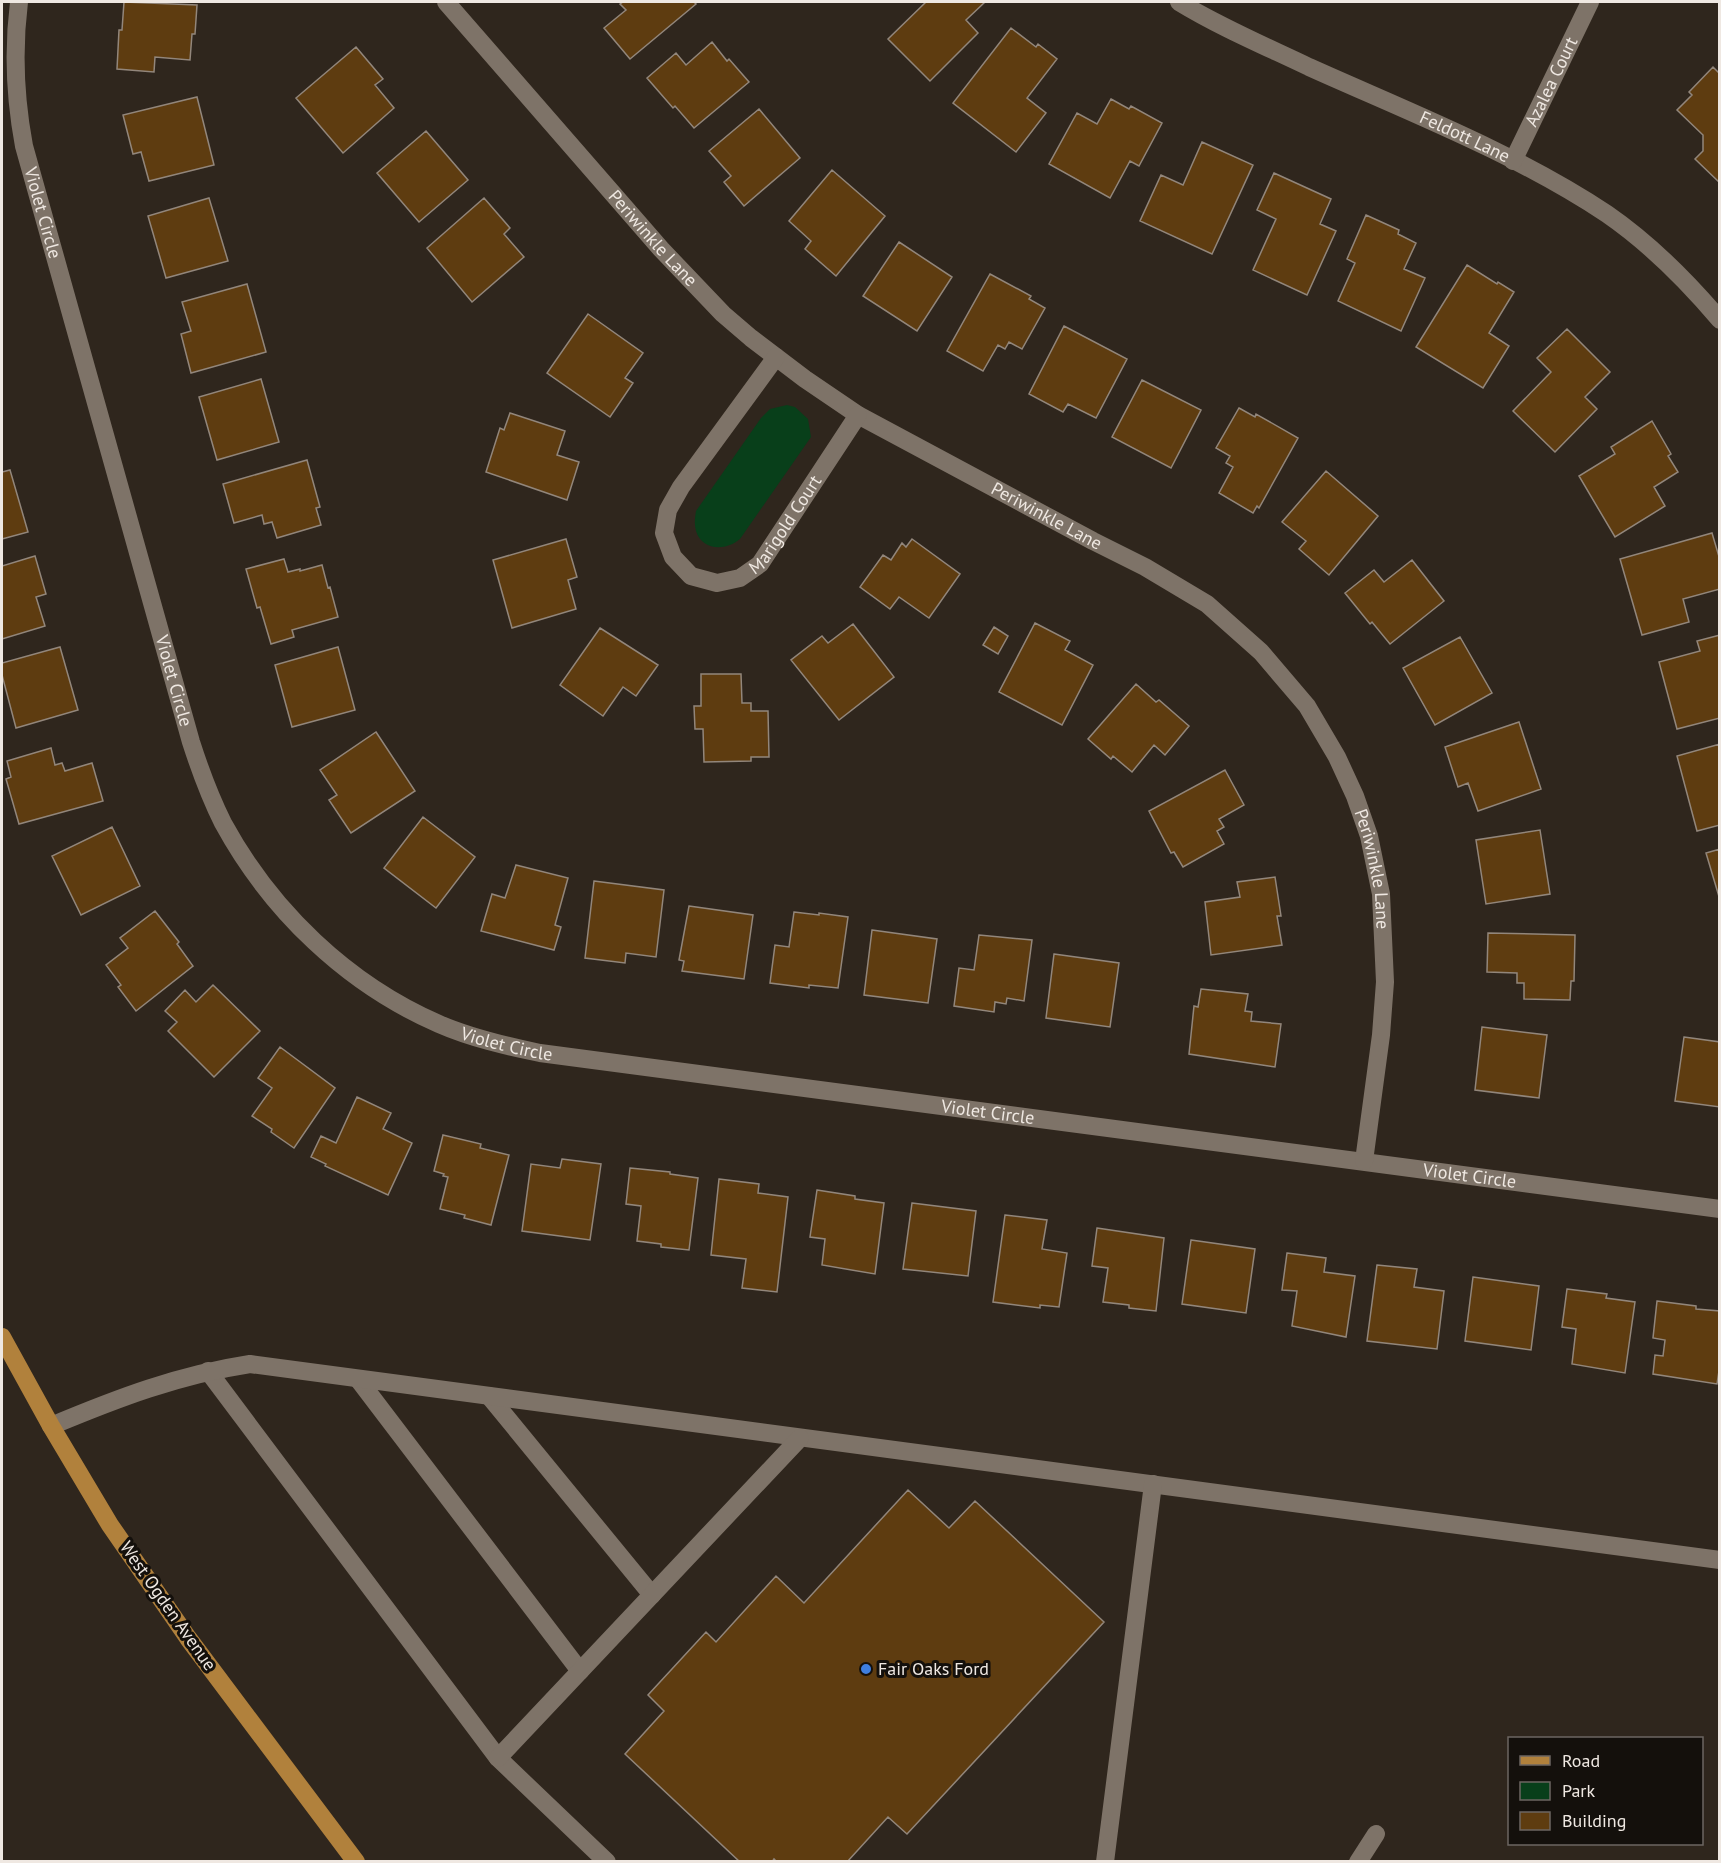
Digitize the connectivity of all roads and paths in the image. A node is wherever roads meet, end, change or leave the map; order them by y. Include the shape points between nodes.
1 (19, 2) edge
2 (446, 2) edge
3 (1179, 2) edge
4 (1590, 2) edge
5 (1513, 161) junction
6 (1719, 320) edge
7 (776, 357) junction
8 (858, 415) junction
9 (1364, 1161) junction
10 (1719, 1209) edge
11 (2, 1337) edge
12 (208, 1371) junction
13 (358, 1378) junction
14 (489, 1396) junction
15 (51, 1426) junction
16 (800, 1438) junction
17 (1153, 1484) junction
18 (1719, 1560) edge
19 (652, 1595) junction
20 (580, 1671) junction
21 (498, 1758) junction
22 (1376, 1834) dead end
23 (352, 1861) edge
24 (607, 1862) edge
25 (1105, 1862) edge
26 (1358, 1862) edge

1 - 9 street, Violet Circle via 15,39 17,111 24,146 191,742 213,802 242,855 279,905 317,945 388,999 461,1033 523,1050
2 - 7 street, Periwinkle Lane via 661,249 723,314
3 - 5 street, Feldott Lane via 1232,32
4 - 5 street, Azalea Court
5 - 6 street, Feldott Lane via 1563,186 1608,216 1674,270
7 - 8 street, Periwinkle Lane
7 - 8 street, Marigold Court via 668,510 664,533 673,557 691,576 717,583 740,578 759,564
8 - 9 street, Periwinkle Lane via 1198,599 1261,652 1307,706 1355,796 1381,894 1385,982
9 - 10 street, Violet Circle
11 - 15 main road, West Ogden Avenue
12 - 13 street via 250,1364
12 - 15 street via 149,1387
12 - 21 street
13 - 14 street
13 - 20 street
14 - 16 street
14 - 19 street
15 - 23 main road, West Ogden Avenue via 110,1525 188,1638
16 - 17 street
16 - 19 street
17 - 18 street
17 - 25 street
19 - 20 street
20 - 21 street
21 - 24 street
22 - 26 street

